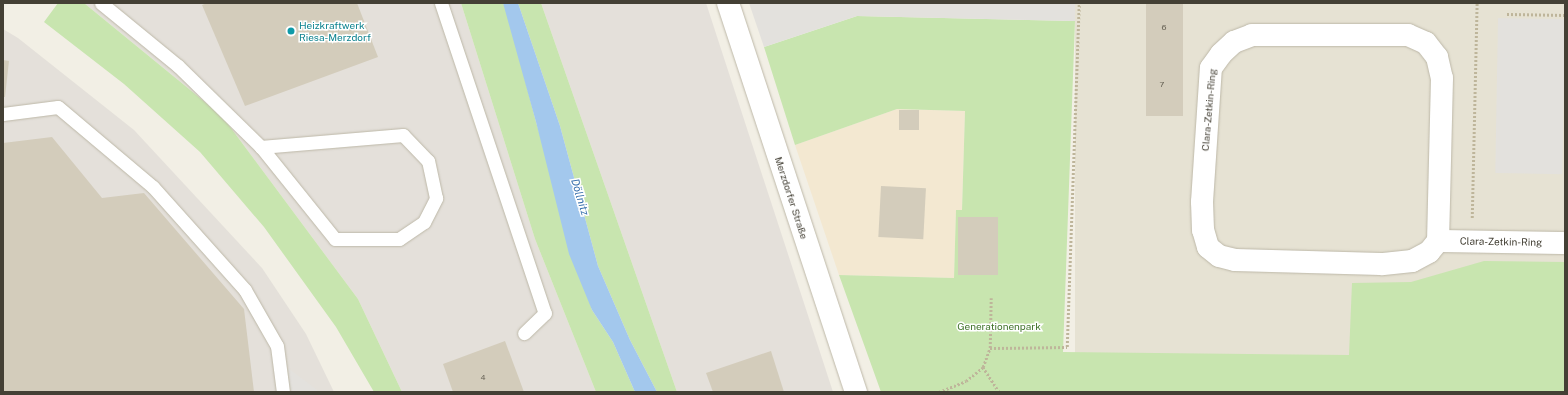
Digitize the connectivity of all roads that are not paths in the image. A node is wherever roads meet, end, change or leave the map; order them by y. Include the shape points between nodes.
1 (101, 3) edge
2 (441, 3) edge
3 (728, 3) edge
4 (3, 114) edge
5 (262, 147) junction
6 (1438, 241) junction
7 (1565, 243) edge
8 (524, 332) dead end
9 (283, 392) edge
10 (856, 392) edge

1 - 5 lane via 178,66
2 - 8 lane via 545,314
3 - 10 street, Merzdorfer Straße
4 - 9 lane via 58,107 153,187 245,290 277,346
5 - 5 lane via 335,239 399,239 424,222 436,198 428,161 403,135
6 - 6 street, Clara-Zetkin-Ring via 1442,78 1437,57 1426,43 1408,35 1252,35 1234,42 1220,54 1211,68 1202,202 1203,230 1208,247 1219,256 1235,260 1380,264 1412,261 1429,252
6 - 7 street, Clara-Zetkin-Ring

